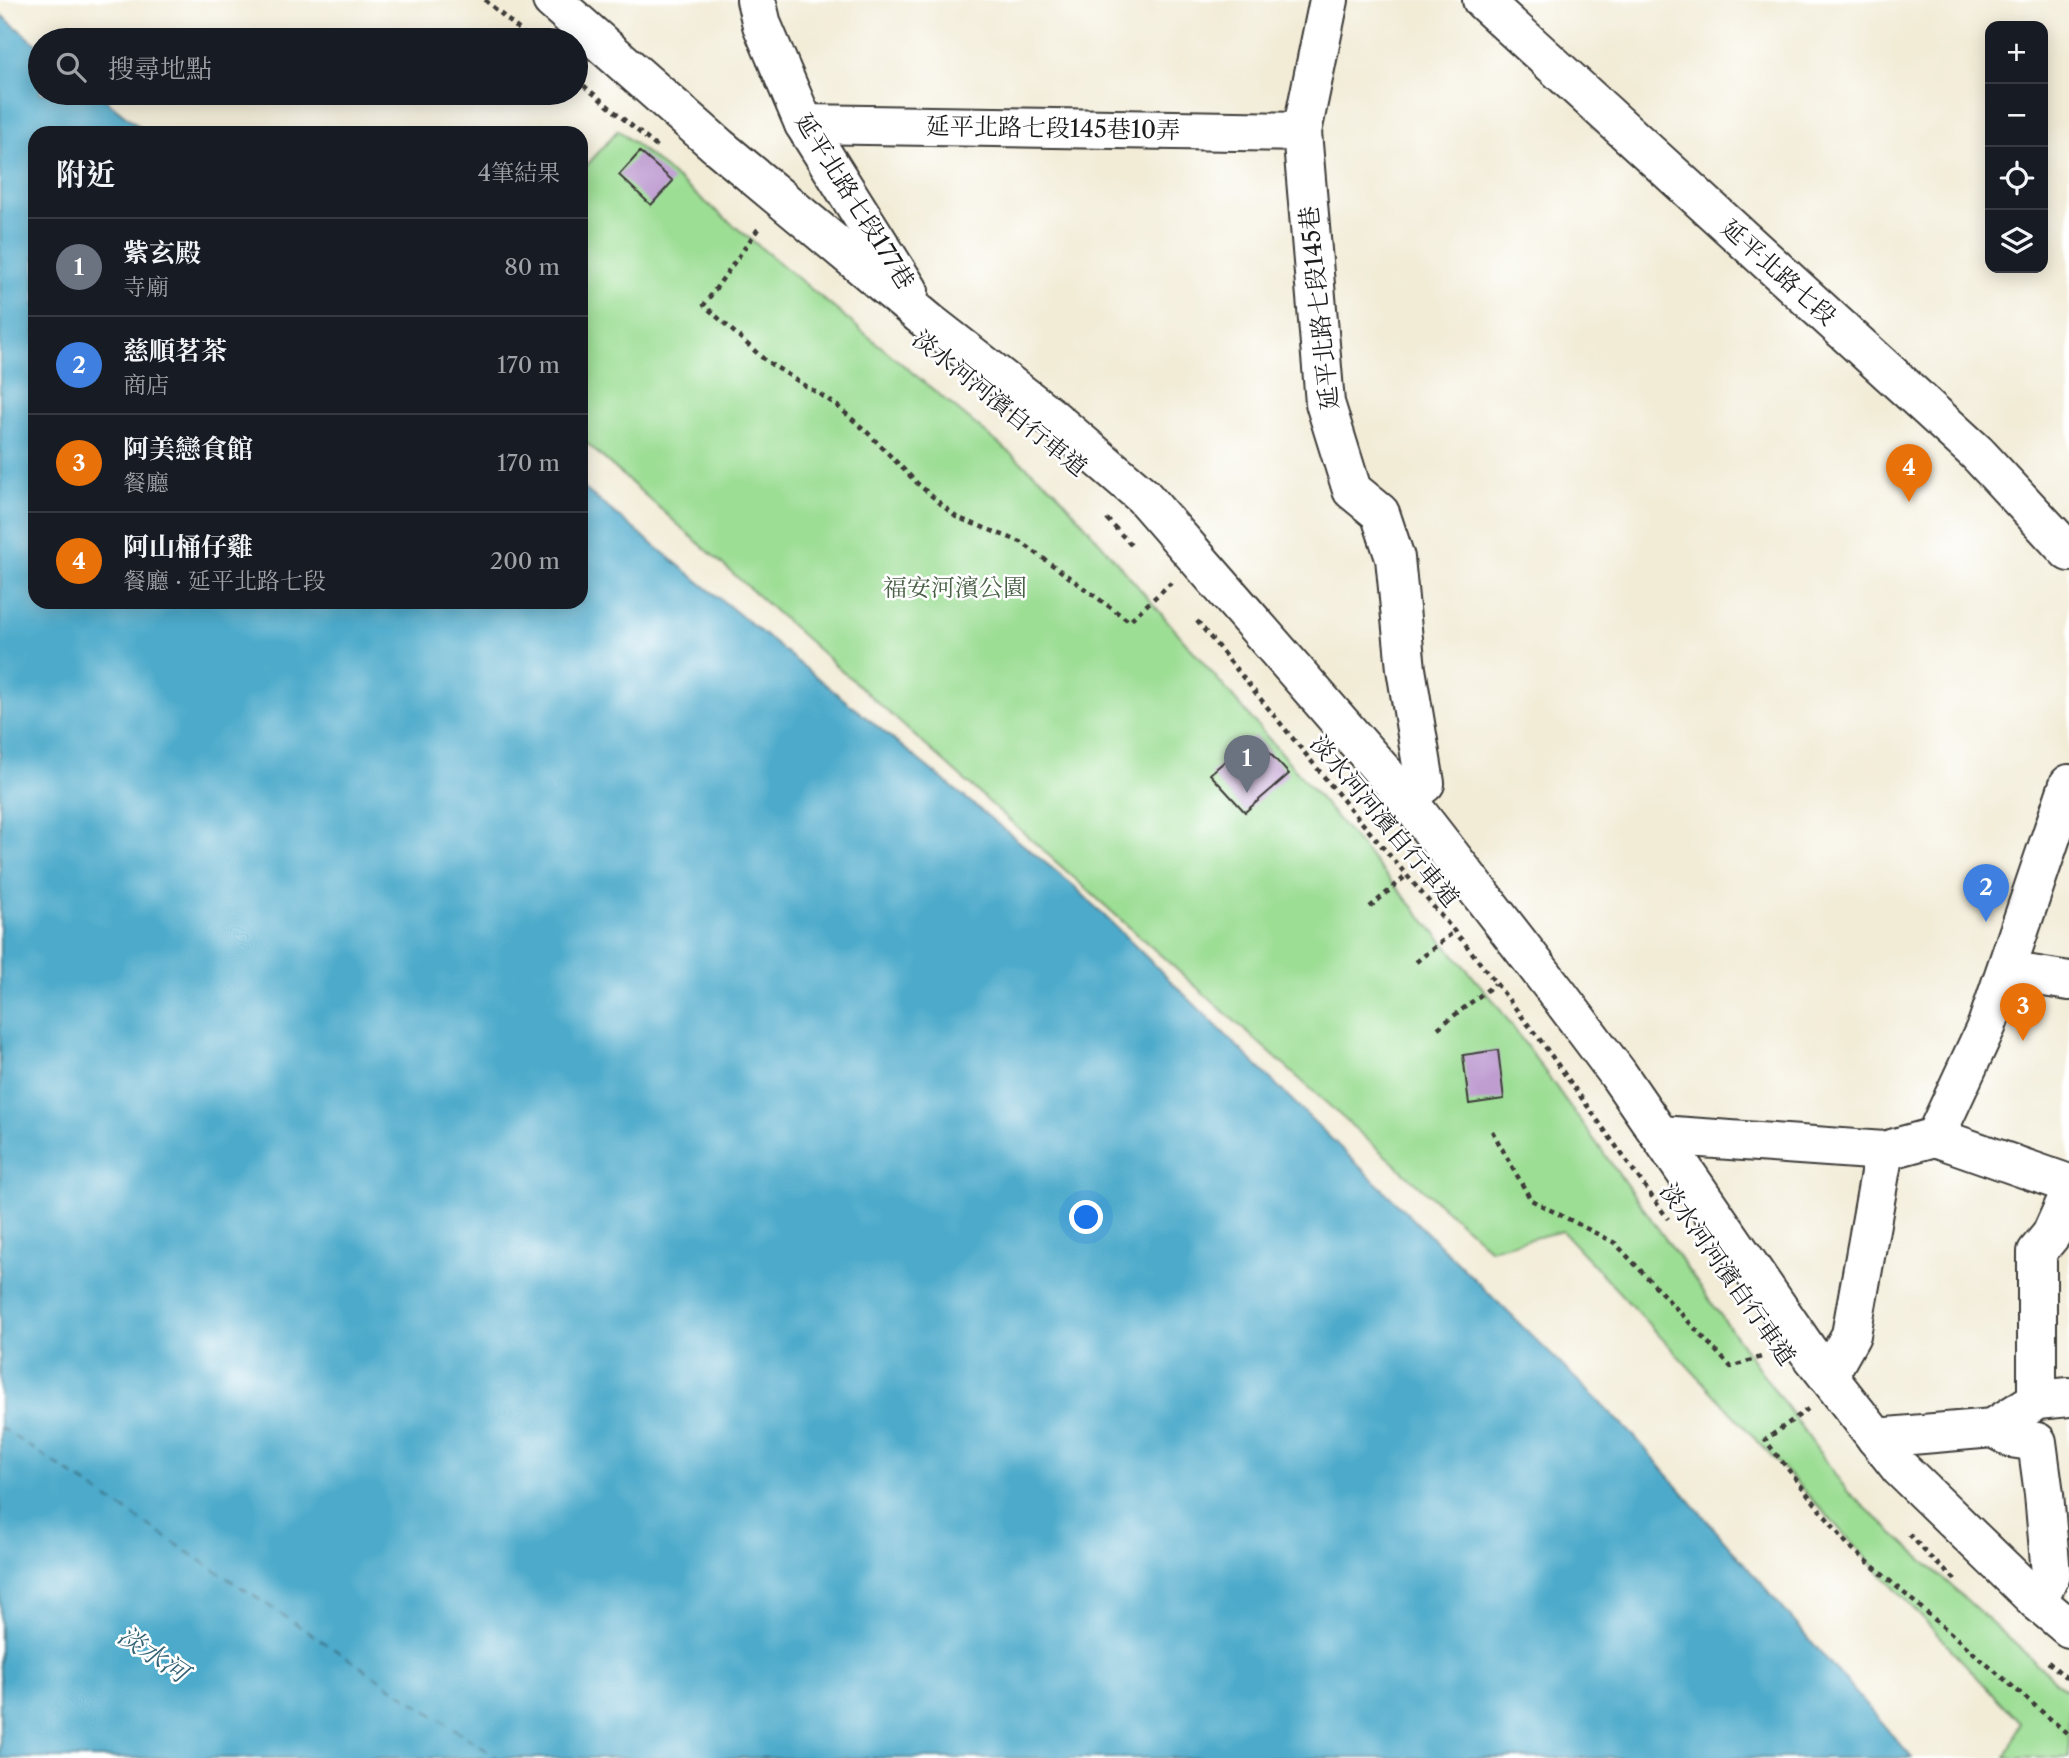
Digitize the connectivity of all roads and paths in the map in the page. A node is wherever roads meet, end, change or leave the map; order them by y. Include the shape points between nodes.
1 (485, 0) edge
2 (552, 0) edge
3 (756, 0) edge
4 (1329, 0) edge
5 (1482, 0) edge
6 (517, 28) edge
7 (584, 28) edge
8 (588, 32) edge
9 (588, 89) edge
10 (804, 124) junction
11 (1302, 132) junction
12 (663, 152) dead end
13 (750, 222) dead end
14 (929, 322) junction
15 (1105, 517) dead end
16 (2069, 552) edge
17 (1141, 556) dead end
18 (1177, 596) dead end
19 (1194, 617) dead end
20 (2069, 784) edge
21 (1406, 798) junction
22 (1407, 876) junction
23 (1370, 907) dead end
24 (1455, 932) junction
25 (1416, 962) dead end
26 (2006, 971) junction
27 (2069, 981) edge
28 (1496, 984) junction
29 (1438, 1028) dead end
30 (1492, 1131) dead end
31 (1660, 1135) junction
32 (1935, 1137) junction
33 (1884, 1151) junction
34 (2069, 1184) edge
35 (2069, 1195) edge
36 (1668, 1221) dead end
37 (1772, 1367) dead end
38 (1828, 1376) junction
39 (2053, 1398) edge
40 (1812, 1421) dead end
41 (1993, 1428) junction
42 (1876, 1438) junction
43 (1903, 1528) dead end
44 (1960, 1583) dead end
45 (2037, 1601) junction
46 (2069, 1628) edge
47 (2039, 1654) dead end
48 (2069, 1680) edge
49 (2069, 1735) edge

1 - 6 path
2 - 7 street
3 - 10 street, 延平北路七段177巷
4 - 11 street, 延平北路七段145巷
5 - 16 street, 延平北路七段 via 1977,453
8 - 14 street
9 - 12 path
10 - 11 street, 延平北路七段145巷10弄
10 - 14 street, 延平北路七段177巷
11 - 21 street, 延平北路七段145巷 via 1325,403 1352,490 1380,513 1395,558 1406,669 1425,783
13 - 18 path via 758,229 704,305 766,361 835,404 956,517 1021,542 1129,621 1168,585
14 - 21 street via 1143,496
15 - 17 path
19 - 22 path, 淡水河河濱自行車道
20 - 26 street
21 - 31 street
22 - 23 path
22 - 24 path, 淡水河河濱自行車道
24 - 25 path
24 - 28 path, 淡水河河濱自行車道
26 - 27 street
26 - 32 street via 1987,1025
28 - 29 path
28 - 36 path, 淡水河河濱自行車道
30 - 37 path, 淡水河河濱自行車道 via 1531,1200 1615,1243 1731,1367 1764,1356
31 - 33 street
31 - 38 street
32 - 33 street
32 - 34 street
33 - 38 street via 1851,1335
35 - 39 street via 2051,1235 2036,1252
38 - 42 street
39 - 41 street
40 - 49 path via 1805,1411 1765,1440 1846,1544
41 - 42 street
41 - 45 street via 2011,1438 2036,1441 2051,1574
42 - 45 street via 1900,1468
43 - 44 path
45 - 46 street
47 - 48 path

